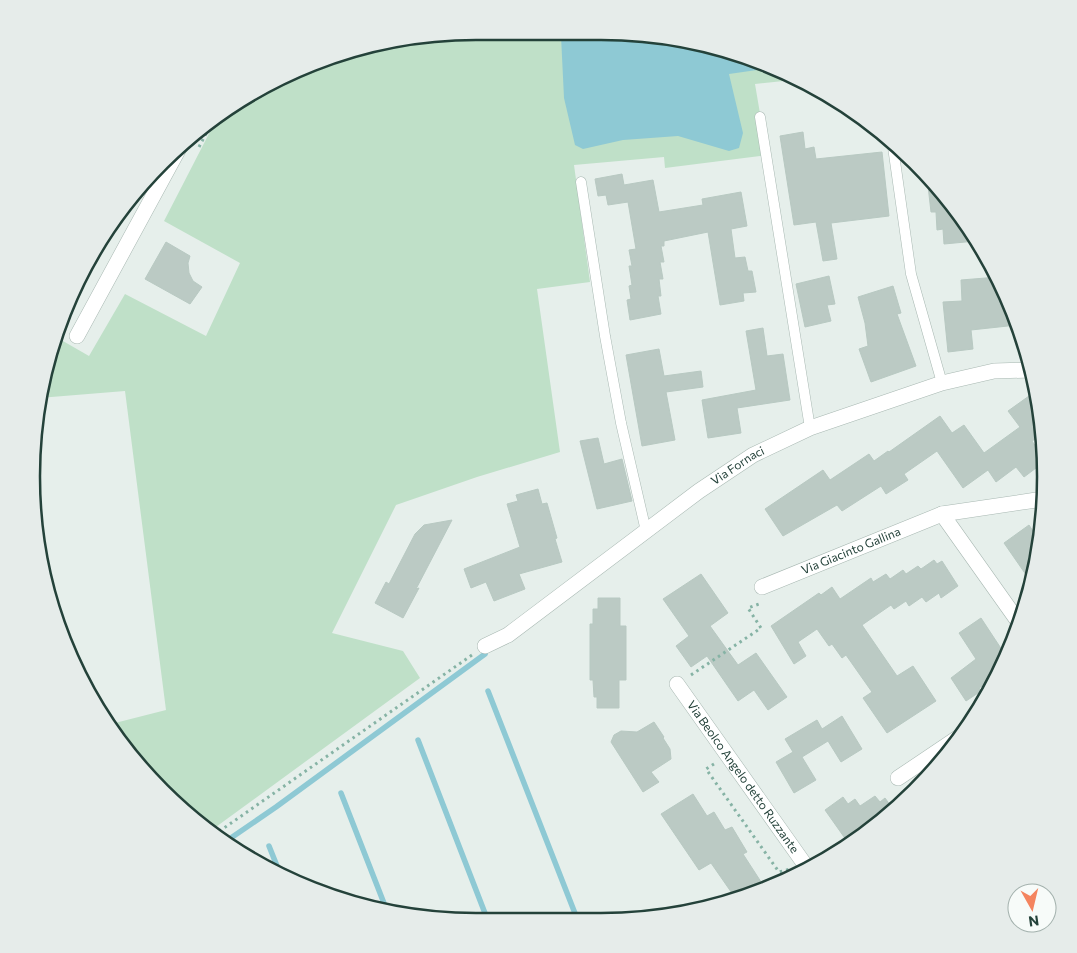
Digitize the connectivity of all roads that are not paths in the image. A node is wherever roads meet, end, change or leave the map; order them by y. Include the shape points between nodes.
1 (760, 116) dead end
2 (894, 154) edge
3 (169, 167) edge
4 (581, 182) dead end
5 (77, 336) dead end
6 (1024, 370) edge
7 (942, 384) junction
8 (810, 428) junction
9 (1036, 500) edge
10 (942, 514) junction
11 (646, 531) junction
12 (764, 594) road end
13 (1014, 616) edge
14 (485, 646) road end
15 (677, 684) road end
16 (941, 749) edge
17 (898, 778) dead end
18 (804, 863) edge

1 - 8 lane
2 - 7 lane via 911,274
3 - 5 street
4 - 11 lane via 621,423
6 - 7 street, Via Fornaci via 994,371
7 - 8 street, Via Fornaci
8 - 11 street, Via Fornaci via 753,455
9 - 10 street, Via Giacinto Gallina
10 - 12 street, Via Giacinto Gallina
10 - 13 street
11 - 14 street, Via Fornaci via 508,635
15 - 18 street, Via Beolco Angelo detto Ruzzante
16 - 17 street

